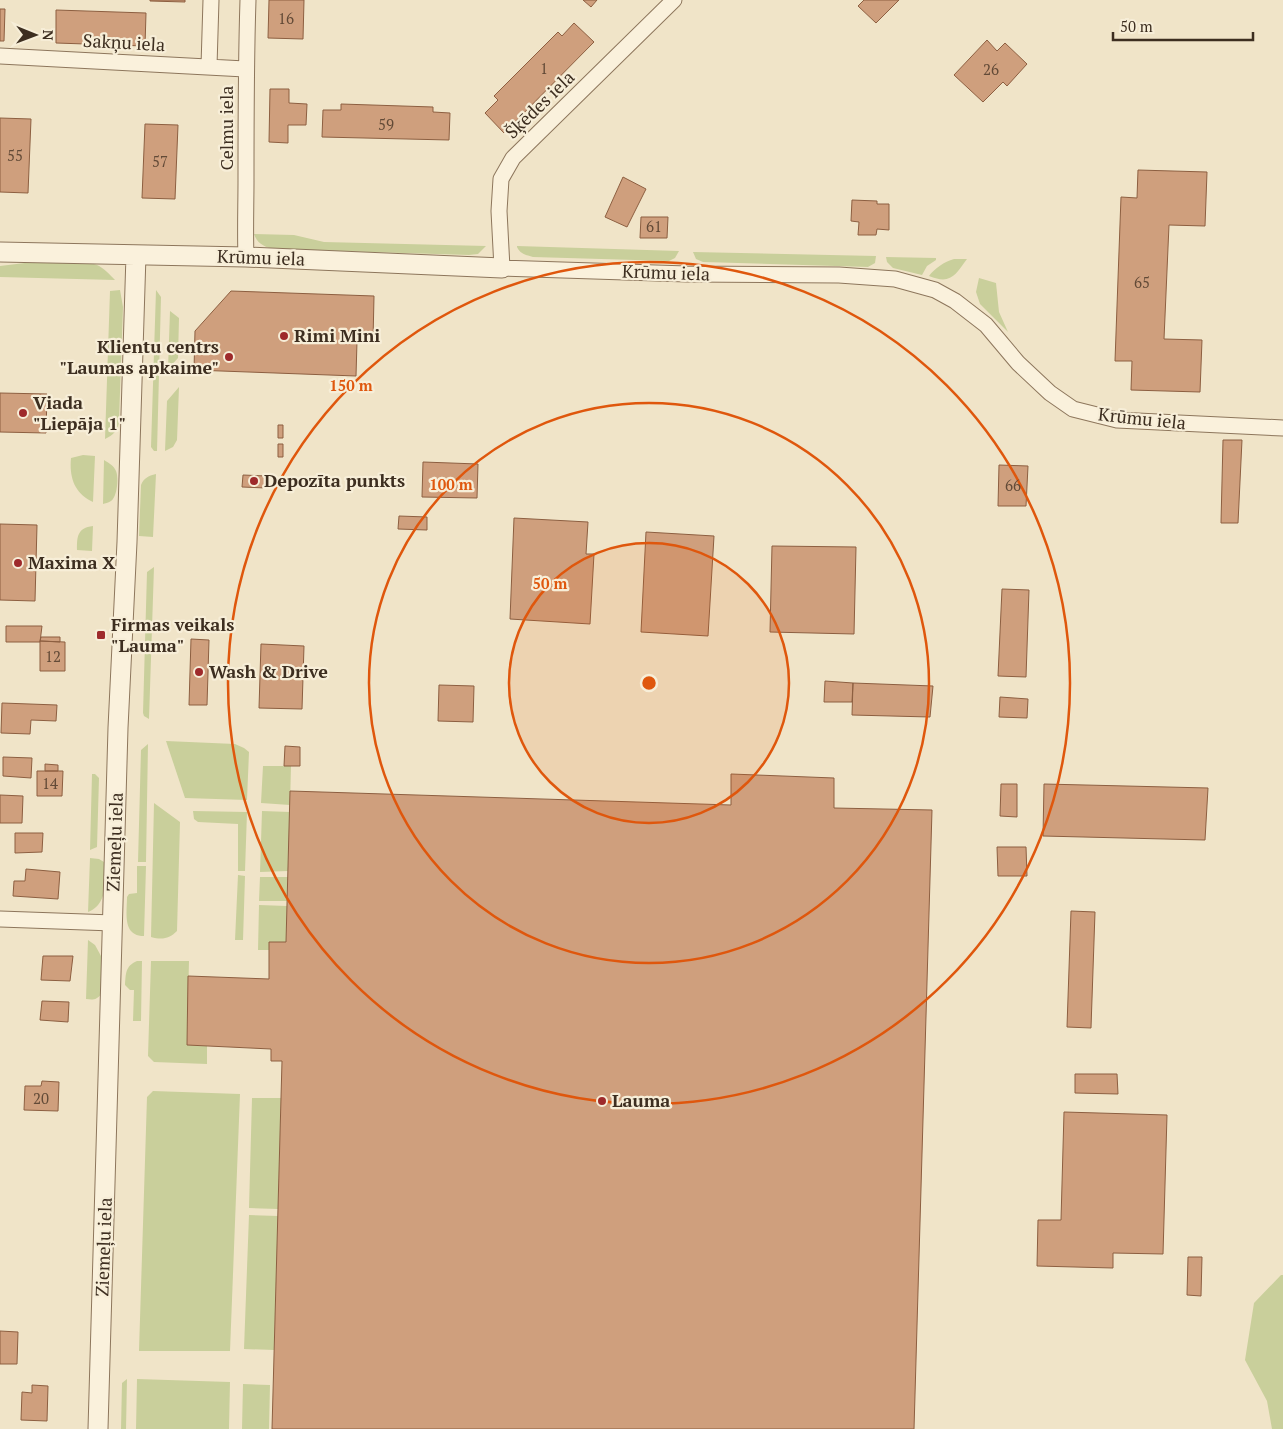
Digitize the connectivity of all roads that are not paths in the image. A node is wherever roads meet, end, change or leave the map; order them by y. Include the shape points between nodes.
1 (210, 0) edge
2 (248, 0) edge
3 (669, 2) edge
4 (0, 56) edge
5 (210, 66) junction
6 (245, 69) junction
7 (0, 252) edge
8 (136, 255) junction
9 (246, 257) junction
10 (502, 268) junction
11 (1283, 428) edge
12 (0, 919) edge
13 (113, 923) junction
14 (98, 1429) edge

1 - 5 street
2 - 6 street, Celmu iela
3 - 10 street, Šķēdes iela via 513,158 501,179
4 - 5 street, Sakņu iela
5 - 6 street, Sakņu iela
6 - 9 street, Celmu iela
7 - 8 street, Krūmu iela
8 - 9 street, Krūmu iela
8 - 13 street, Ziemeļu iela
9 - 10 street, Krūmu iela
10 - 11 street, Krūmu iela via 895,279 935,290 955,301 986,325 1018,363 1073,410 1116,420
12 - 13 street
13 - 14 street, Ziemeļu iela

